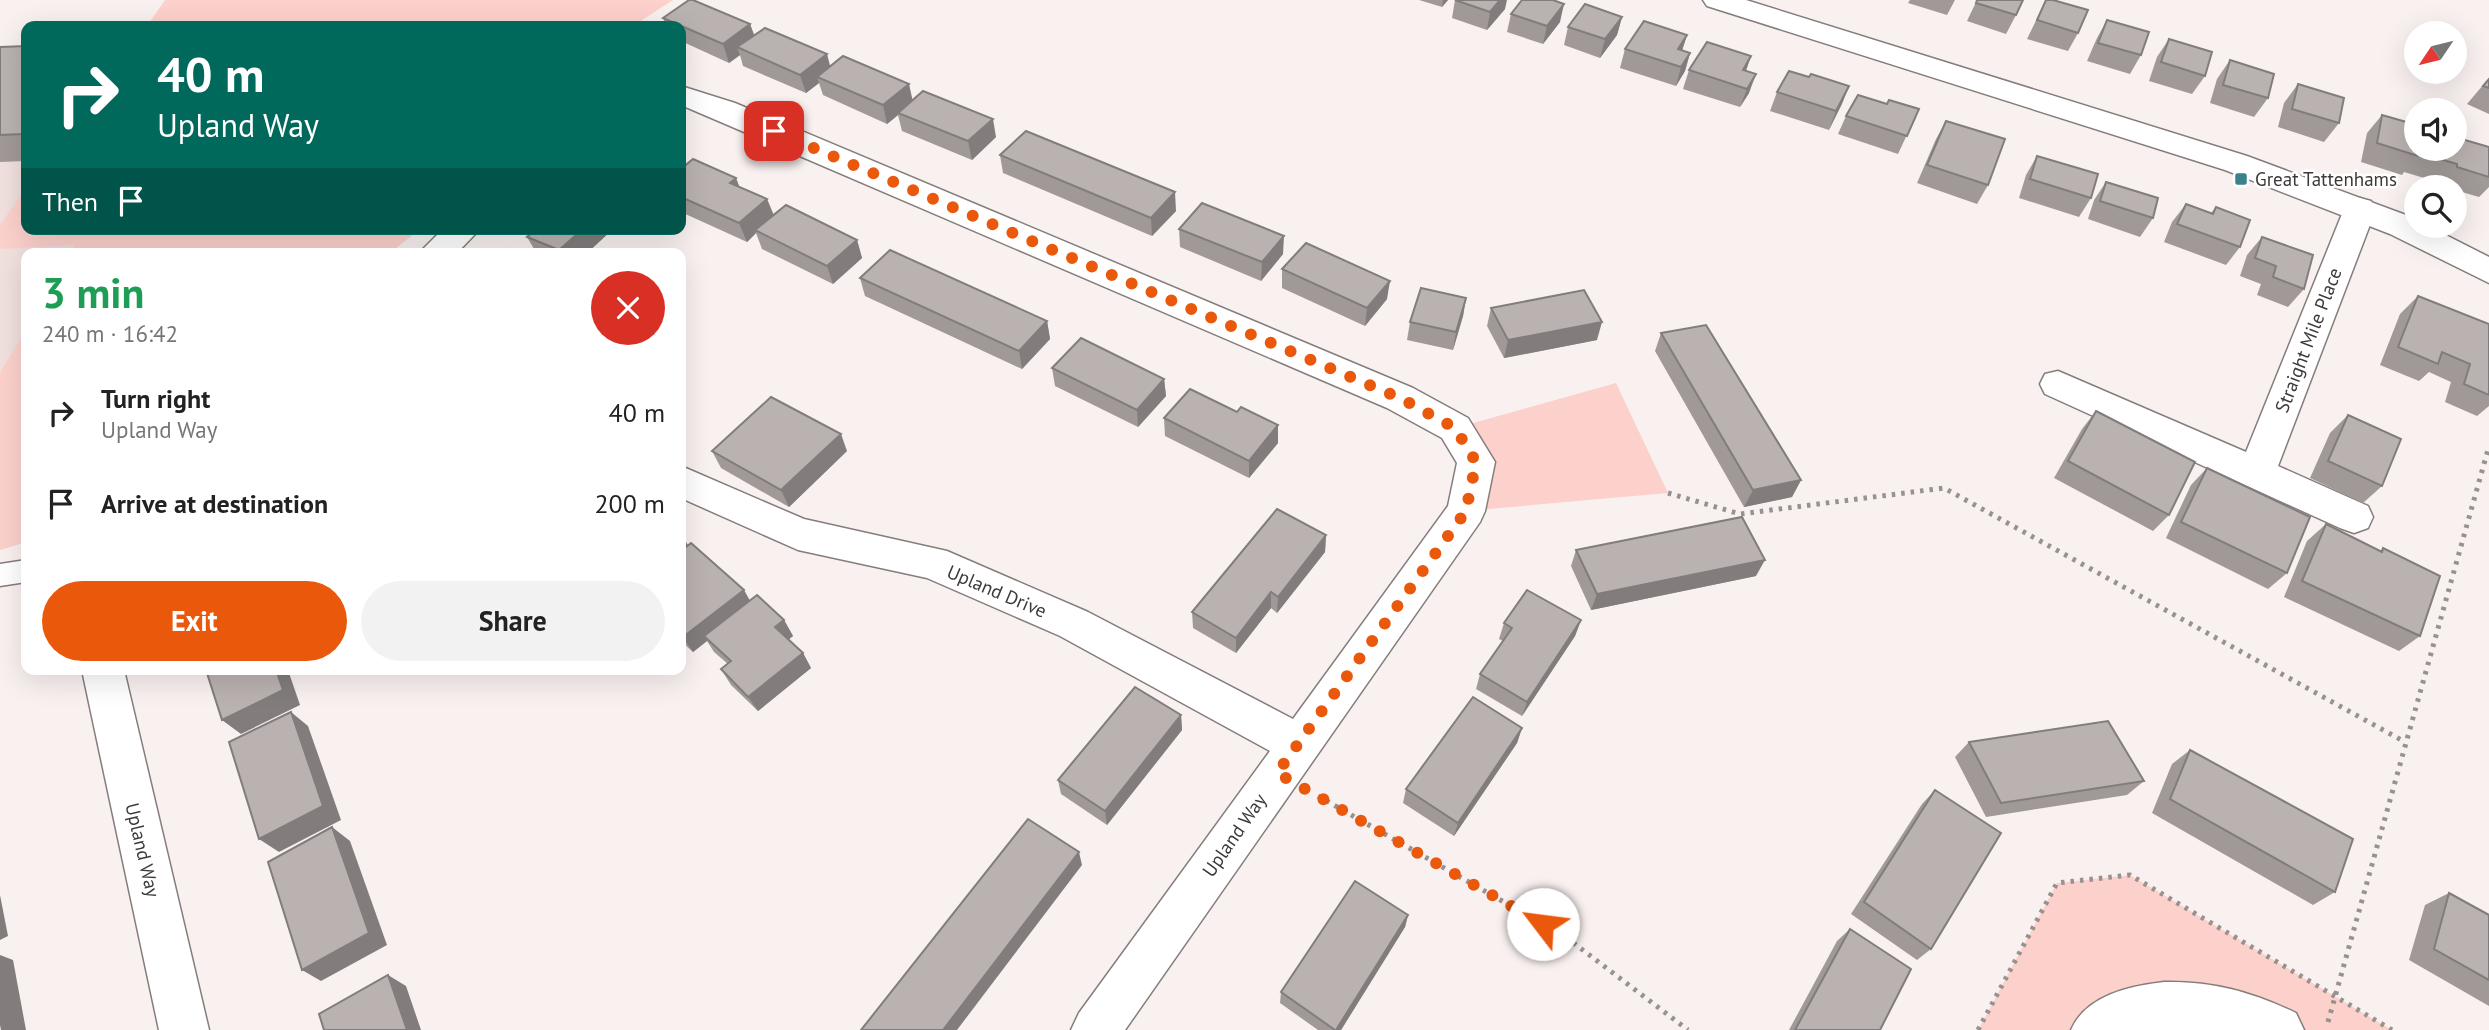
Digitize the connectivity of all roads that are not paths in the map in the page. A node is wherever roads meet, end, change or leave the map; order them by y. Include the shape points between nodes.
1 (1717, 0) edge
2 (686, 97) edge
3 (2360, 209) junction
4 (457, 235) edge
5 (441, 248) edge
6 (2489, 271) edge
7 (2058, 384) dead end
8 (2257, 471) junction
9 (686, 483) edge
10 (2354, 517) dead end
11 (21, 572) edge
12 (0, 575) edge
13 (104, 675) edge
14 (1288, 758) junction
15 (184, 1030) edge
16 (1096, 1030) edge
17 (2096, 1030) edge
18 (2279, 1030) edge

1 - 3 street via 2236,163
2 - 14 street, Upland Way via 1400,398 1455,428 1476,462 1466,511
3 - 6 street
3 - 8 street, Straight Mile Place
4 - 5 street
7 - 8 street
8 - 10 street
9 - 14 street, Upland Drive via 798,534 933,563 1074,624
11 - 12 lane
13 - 15 street, Upland Way
14 - 16 street, Upland Way
17 - 18 street via 2109,1019 2169,1004 2241,1013

